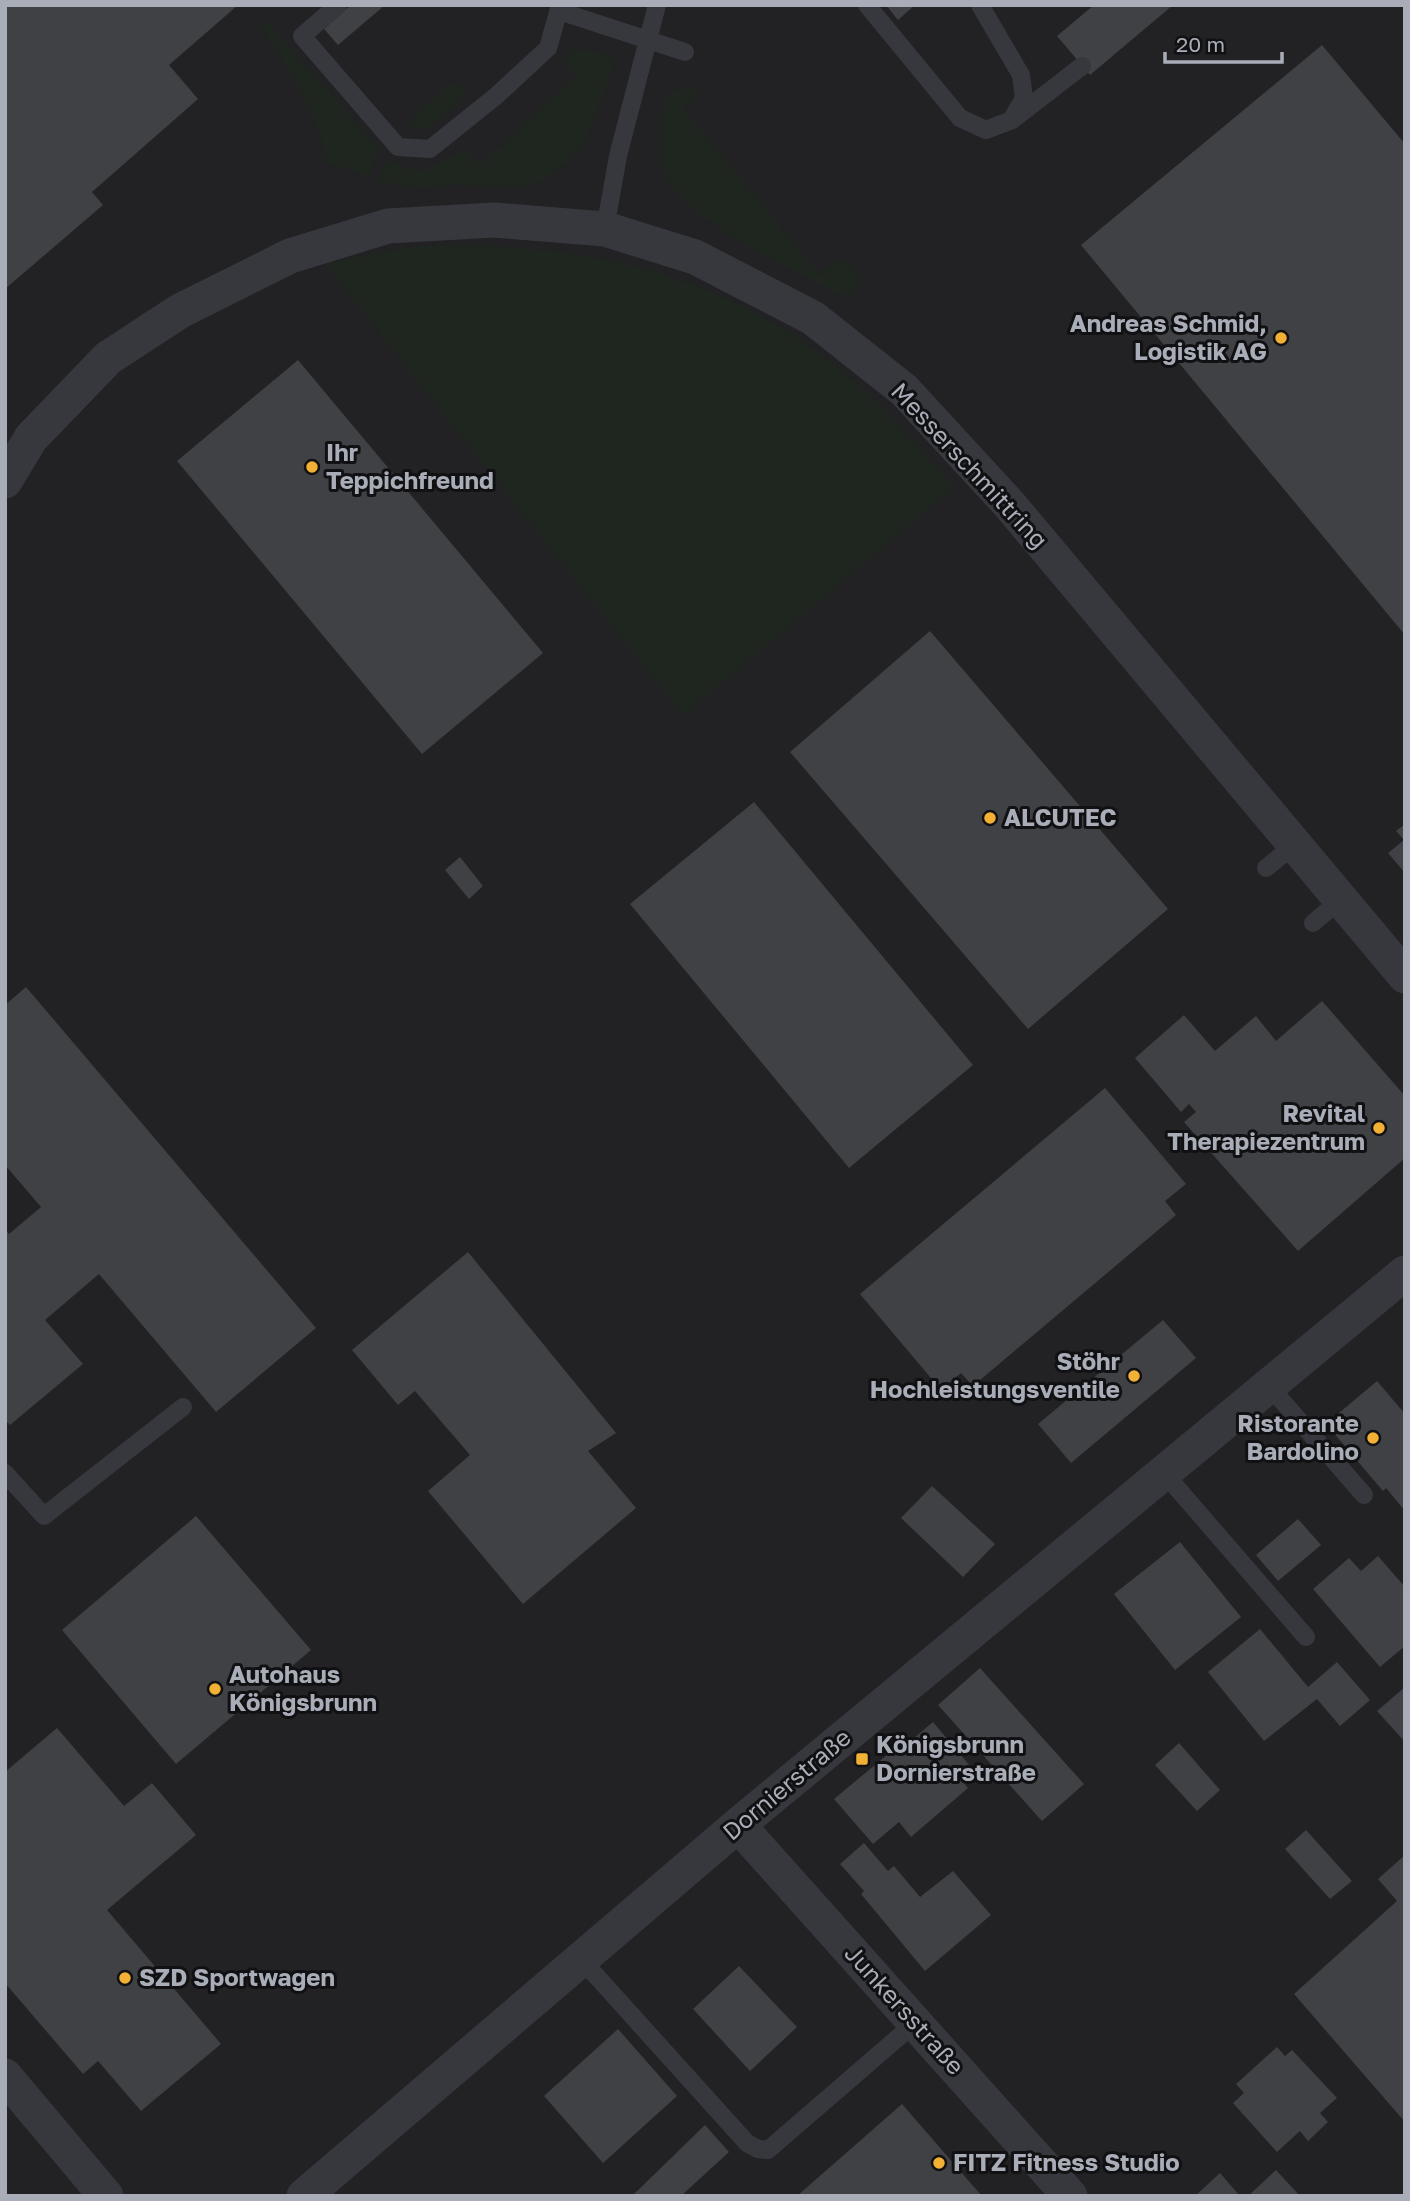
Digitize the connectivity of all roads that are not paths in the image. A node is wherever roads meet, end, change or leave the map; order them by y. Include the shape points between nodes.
1 (338, 5) edge
2 (657, 5) edge
3 (867, 5) edge
4 (980, 5) edge
5 (559, 8) edge
6 (647, 39) junction
7 (685, 52) dead end
8 (1082, 66) dead end
9 (1012, 121) junction
10 (605, 229) junction
11 (5, 481) edge
12 (1294, 845) junction
13 (1266, 868) dead end
14 (1340, 900) junction
15 (1313, 923) dead end
16 (1405, 976) edge
17 (1405, 1273) edge
18 (1269, 1386) junction
19 (183, 1407) dead end
20 (5, 1473) edge
21 (1164, 1473) junction
22 (1364, 1495) dead end
23 (1306, 1637) dead end
24 (738, 1825) junction
25 (581, 1959) junction
26 (915, 2023) junction
27 (5, 2076) edge
28 (106, 2196) edge
29 (304, 2196) edge
30 (1070, 2196) edge

1 - 5 lane via 302,36 398,147 430,149 548,48
2 - 6 lane
3 - 9 lane via 960,118 986,130
4 - 9 lane via 1020,75 1024,98
5 - 6 lane
6 - 7 lane
6 - 10 lane
8 - 9 lane
10 - 11 street, Messerschmittring via 494,220 388,226 290,256 180,311 107,358 32,438
10 - 12 street, Messerschmittring via 695,257 813,318 904,390 1009,504
12 - 13 lane
12 - 14 street, Messerschmittring
14 - 15 lane
14 - 16 street, Messerschmittring
17 - 18 street, Dornierstraße
18 - 21 street, Dornierstraße
18 - 22 lane
19 - 20 lane via 44,1516
21 - 23 lane
21 - 24 street, Dornierstraße
24 - 25 street, Dornierstraße
24 - 26 street, Junkersstraße
25 - 26 lane via 747,2143 758,2149 768,2150
25 - 29 street, Dornierstraße
26 - 30 street, Junkersstraße
27 - 28 street

